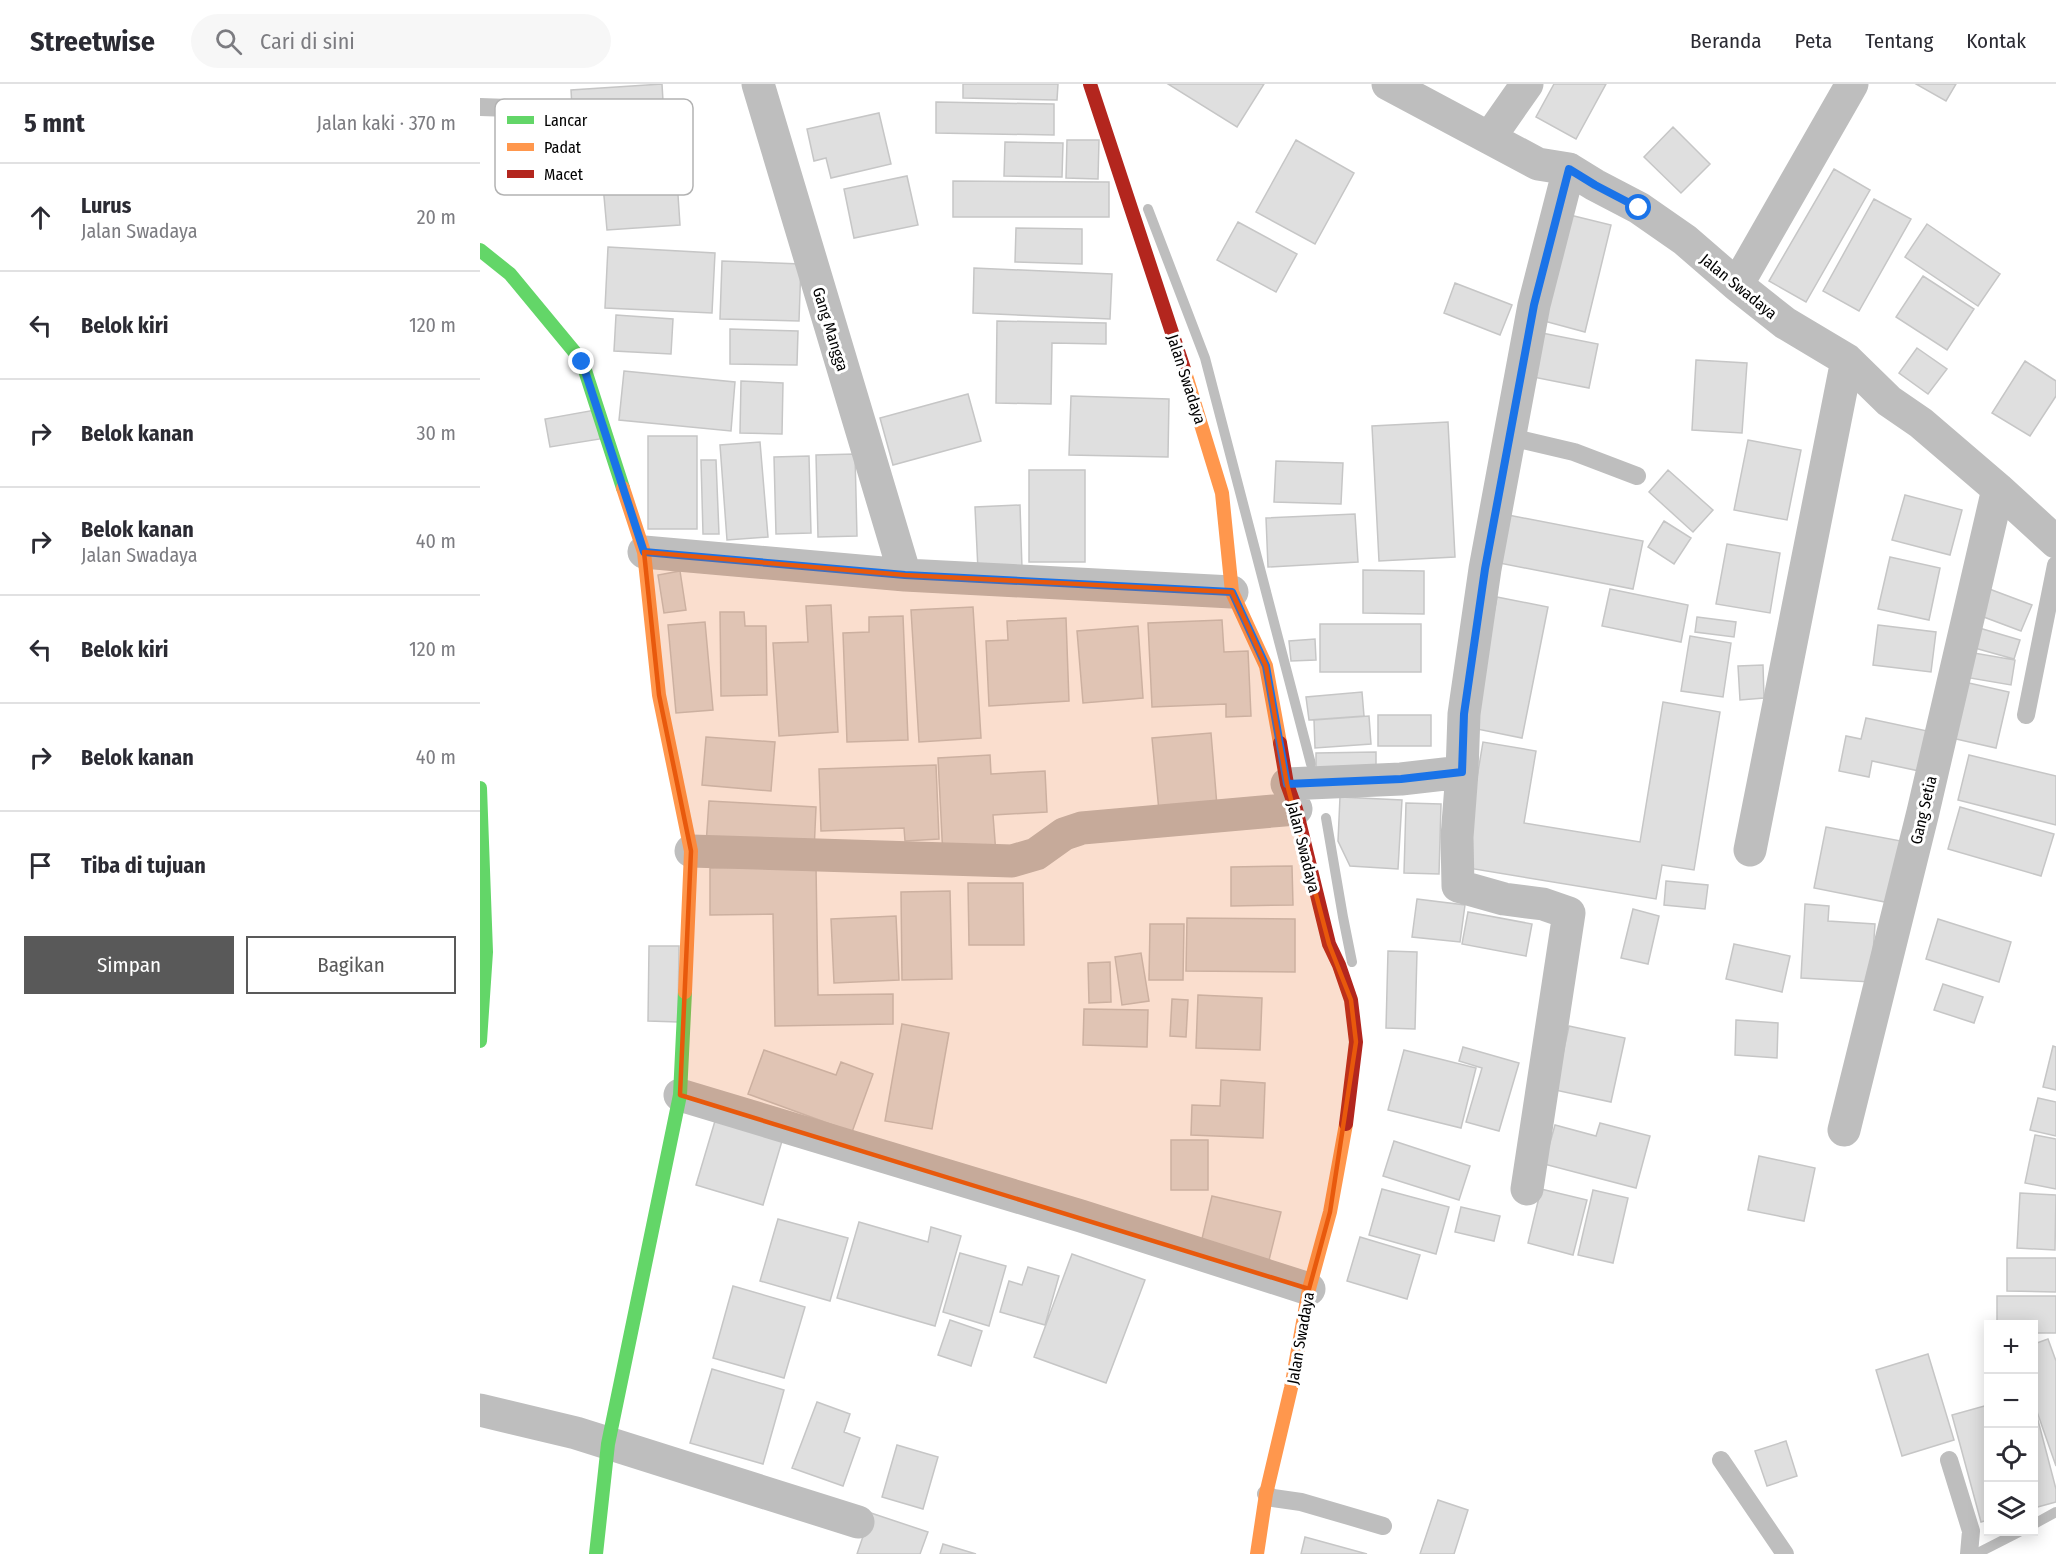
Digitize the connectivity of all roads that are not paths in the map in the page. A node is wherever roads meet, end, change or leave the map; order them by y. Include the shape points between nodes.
1 (758, 84) edge
2 (1090, 84) edge
3 (1388, 84) edge
4 (1527, 84) edge
5 (1852, 84) edge
6 (480, 107) edge
7 (495, 108) edge
8 (1490, 137) junction
9 (1569, 169) junction
10 (480, 250) edge
11 (1737, 285) junction
12 (1846, 360) junction
13 (1510, 438) junction
14 (1637, 476) dead end
15 (1998, 489) junction
16 (2056, 542) edge
17 (644, 552) junction
18 (2056, 565) edge
19 (905, 575) junction
20 (1232, 592) junction
21 (2026, 714) dead end
22 (1462, 772) junction
23 (480, 788) edge
24 (1292, 797) junction
25 (691, 850) junction
26 (1750, 850) dead end
27 (480, 1041) edge
28 (680, 1095) junction
29 (1844, 1130) dead end
30 (1527, 1189) dead end
31 (1309, 1289) junction
32 (480, 1410) edge
33 (608, 1444) junction
34 (1721, 1460) dead end
35 (1949, 1460) dead end
36 (1270, 1496) junction
37 (858, 1522) dead end
38 (1383, 1526) dead end
39 (596, 1554) edge
40 (1257, 1554) edge
41 (1785, 1554) edge
42 (1969, 1554) edge

1 - 19 street, Gang Mangga
2 - 20 main road, Jalan Swadaya via 1222,493
3 - 8 street, Jalan Swadaya
4 - 8 street
5 - 11 street
6 - 7 lane
8 - 9 street, Jalan Swadaya via 1538,164
9 - 11 street, Jalan Swadaya via 1639,208
9 - 13 street via 1534,305
10 - 17 main road via 510,274 582,362
11 - 12 street, Jalan Swadaya via 1785,322
12 - 15 street, Jalan Swadaya via 1889,401
12 - 26 street
13 - 14 lane via 1574,452
13 - 22 street via 1485,569 1464,714
15 - 16 street, Jalan Swadaya
15 - 29 street, Gang Setia
17 - 19 street
17 - 25 main road via 659,695
18 - 21 lane
19 - 20 street
20 - 24 main road, Jalan Swadaya via 1266,666
22 - 24 street
22 - 30 street via 1456,837 1458,886 1569,913
23 - 27 main road via 486,952
24 - 25 street via 1082,828 1064,834 1036,854 1012,861
24 - 31 main road, Jalan Swadaya via 1329,944 1351,1000 1356,1042 1330,1212
25 - 28 main road
28 - 31 street
28 - 33 main road
31 - 36 main road, Jalan Swadaya
32 - 33 street
33 - 37 street
33 - 39 main road
34 - 41 lane
35 - 42 lane via 1971,1531
36 - 38 lane
36 - 40 main road, Jalan Swadaya

